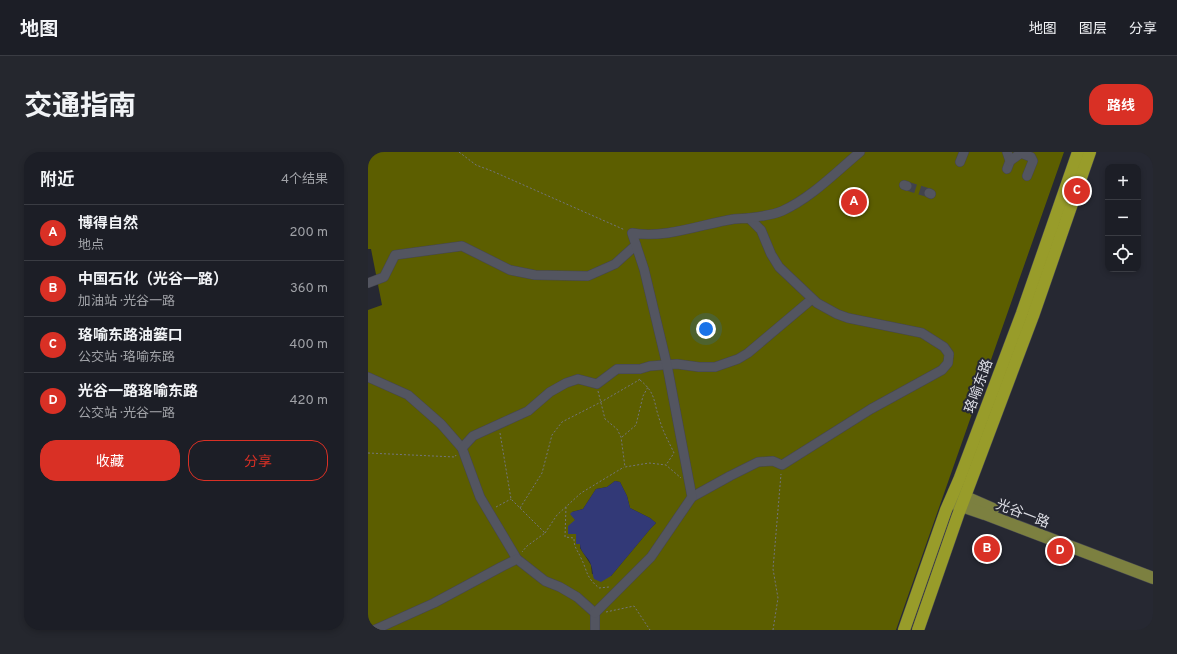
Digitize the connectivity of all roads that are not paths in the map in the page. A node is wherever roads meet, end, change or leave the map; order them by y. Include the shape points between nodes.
1 (860, 152) edge
2 (964, 152) edge
3 (1078, 152) edge
4 (1090, 152) edge
5 (1008, 161) edge
6 (960, 162) dead end
7 (1028, 176) dead end
8 (749, 218) junction
9 (636, 244) junction
10 (368, 283) edge
11 (812, 299) junction
12 (668, 364) junction
13 (368, 377) edge
14 (462, 448) junction
15 (692, 497) junction
16 (957, 499) junction
17 (517, 559) junction
18 (1153, 570) edge
19 (1153, 578) edge
20 (595, 613) junction
21 (374, 630) edge
22 (595, 630) edge
23 (904, 630) edge
24 (918, 630) edge

1 - 8 street via 849,164 805,198 781,211
2 - 6 street
3 - 16 highway, 珞喻东路 via 985,412
4 - 16 highway, 珞喻东路 via 1033,316
5 - 7 street via 1021,153 1031,157 1033,161
8 - 9 street via 735,218 661,233 632,233
8 - 11 street via 761,230 779,267
9 - 10 street via 615,264 588,276 535,275 510,270 462,246 395,255 384,277
9 - 12 street
11 - 12 street via 738,360 715,367
11 - 15 street via 848,318 922,333 944,347 949,354 948,363 942,370 872,409 782,465 773,461 758,462
12 - 14 street via 640,370 617,369 597,384 578,379 566,383 550,392 528,411 473,436
12 - 15 street
13 - 14 street via 408,395 441,424
14 - 17 street via 480,496
15 - 20 street via 651,557
16 - 18 main road, 光谷一路 via 988,507
16 - 19 main road, 光谷一路 via 985,514
16 - 23 highway, 珞喻东路
16 - 24 highway, 珞喻东路
17 - 20 street via 545,581 577,597
17 - 21 street via 434,604
20 - 22 street

